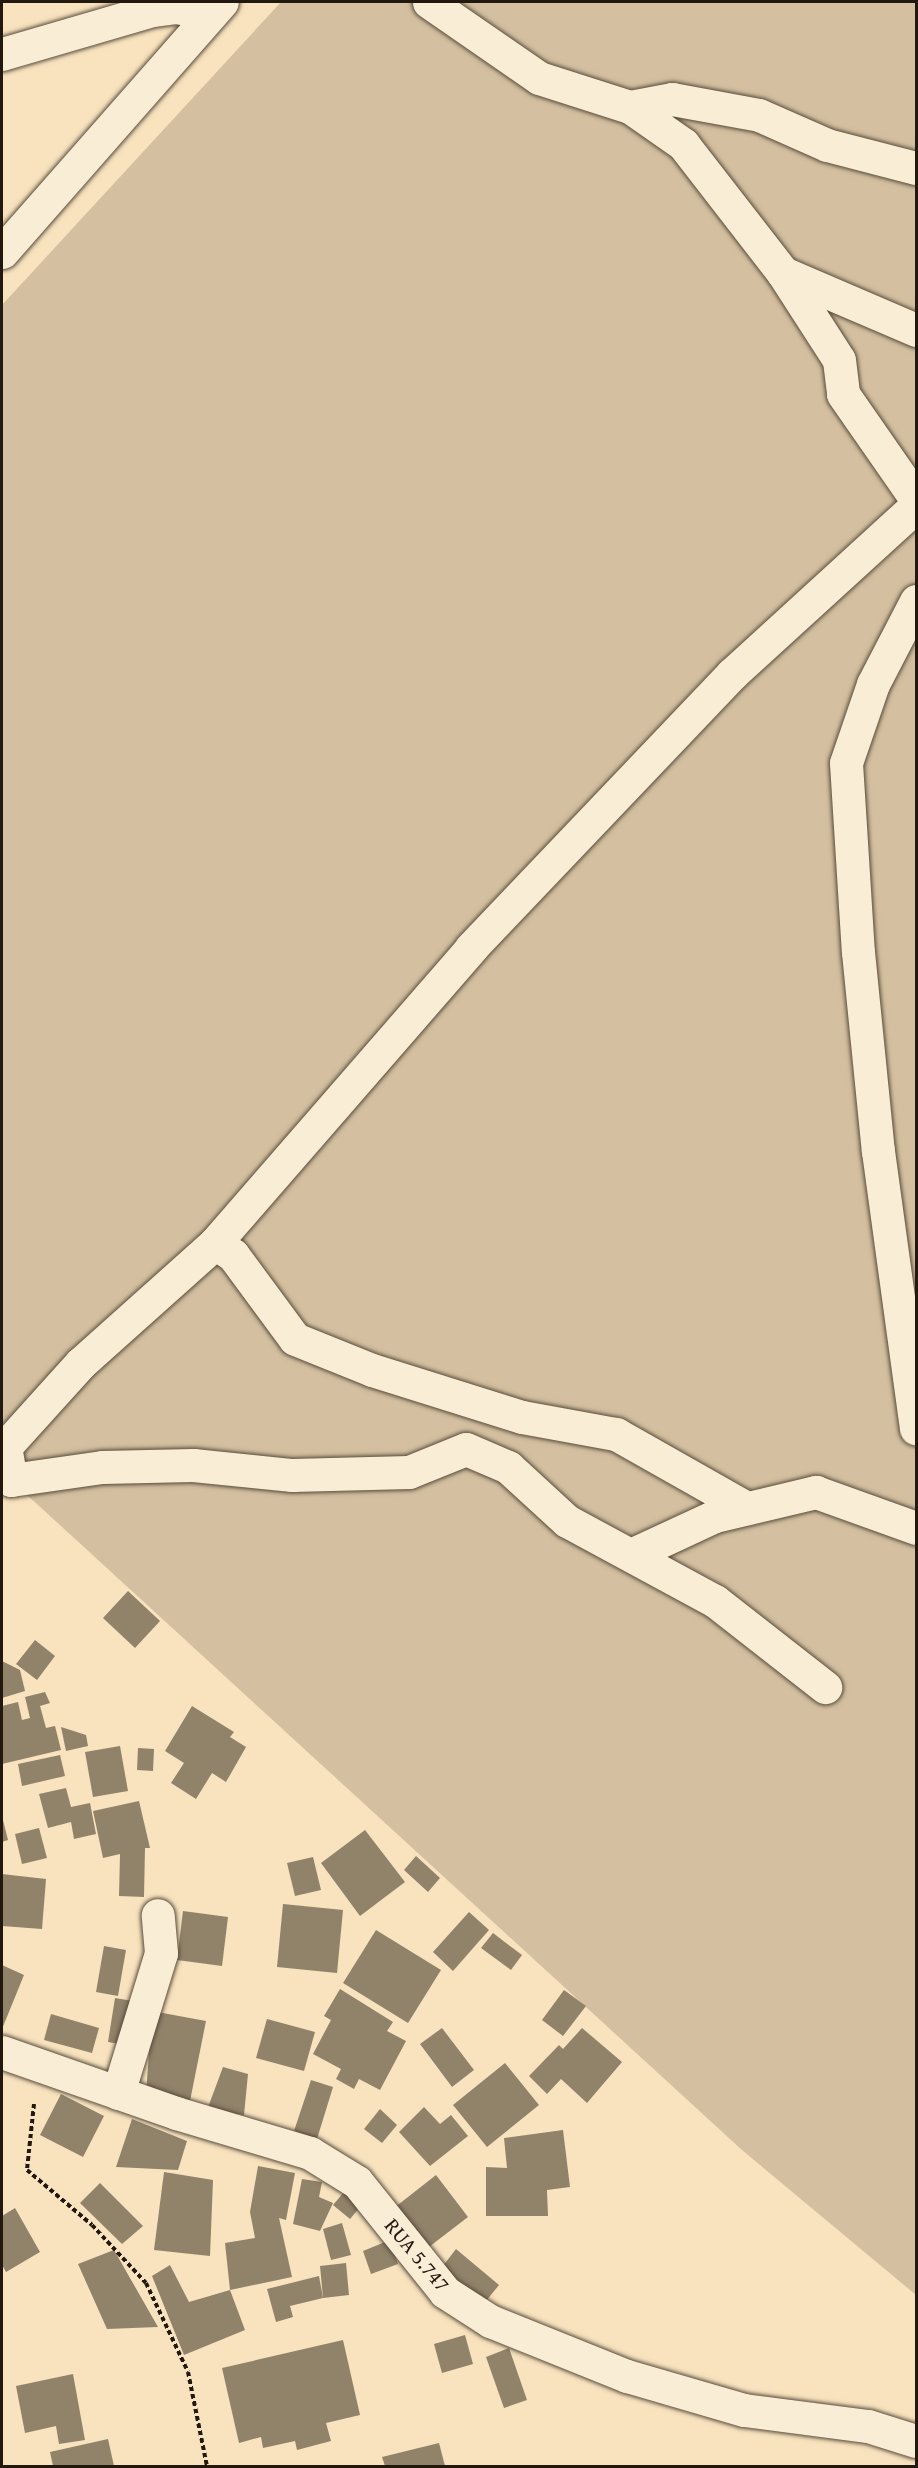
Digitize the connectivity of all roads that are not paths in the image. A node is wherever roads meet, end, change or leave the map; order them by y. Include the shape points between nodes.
1 (429, 2) edge
2 (216, 7) edge
3 (2, 54) edge
4 (630, 107) junction
5 (916, 168) edge
6 (2, 252) edge
7 (783, 273) junction
8 (916, 330) edge
9 (916, 499) edge
10 (916, 506) edge
11 (916, 601) edge
12 (215, 1243) junction
13 (916, 1428) edge
14 (6, 1484) edge
15 (747, 1508) junction
16 (916, 1528) edge
17 (633, 1554) junction
18 (825, 1687) dead end
19 (158, 1915) dead end
20 (2, 2052) edge
21 (118, 2093) junction
22 (916, 2441) edge

1 - 4 street via 539,78
2 - 3 street via 152,10
2 - 6 street
4 - 5 street via 672,99 759,115 828,145
4 - 7 street via 683,144
7 - 8 street
7 - 9 street via 840,360 843,394
10 - 12 street via 732,674 479,940
11 - 13 street via 873,684 846,762 858,952 878,1151
12 - 14 street via 81,1363 5,1447
12 - 15 street via 233,1255 295,1339 372,1370 522,1417 616,1434
14 - 17 street via 113,1467 193,1465 292,1475 409,1472 466,1449 508,1467 567,1521
15 - 16 street via 816,1492
15 - 17 street via 715,1516
17 - 18 street via 715,1601
19 - 21 street via 161,1953
20 - 21 street, RUA 5.747 via 38,2068
21 - 22 street, RUA 5.747 via 310,2153 357,2182 445,2292 490,2321 627,2376 744,2410 868,2426

